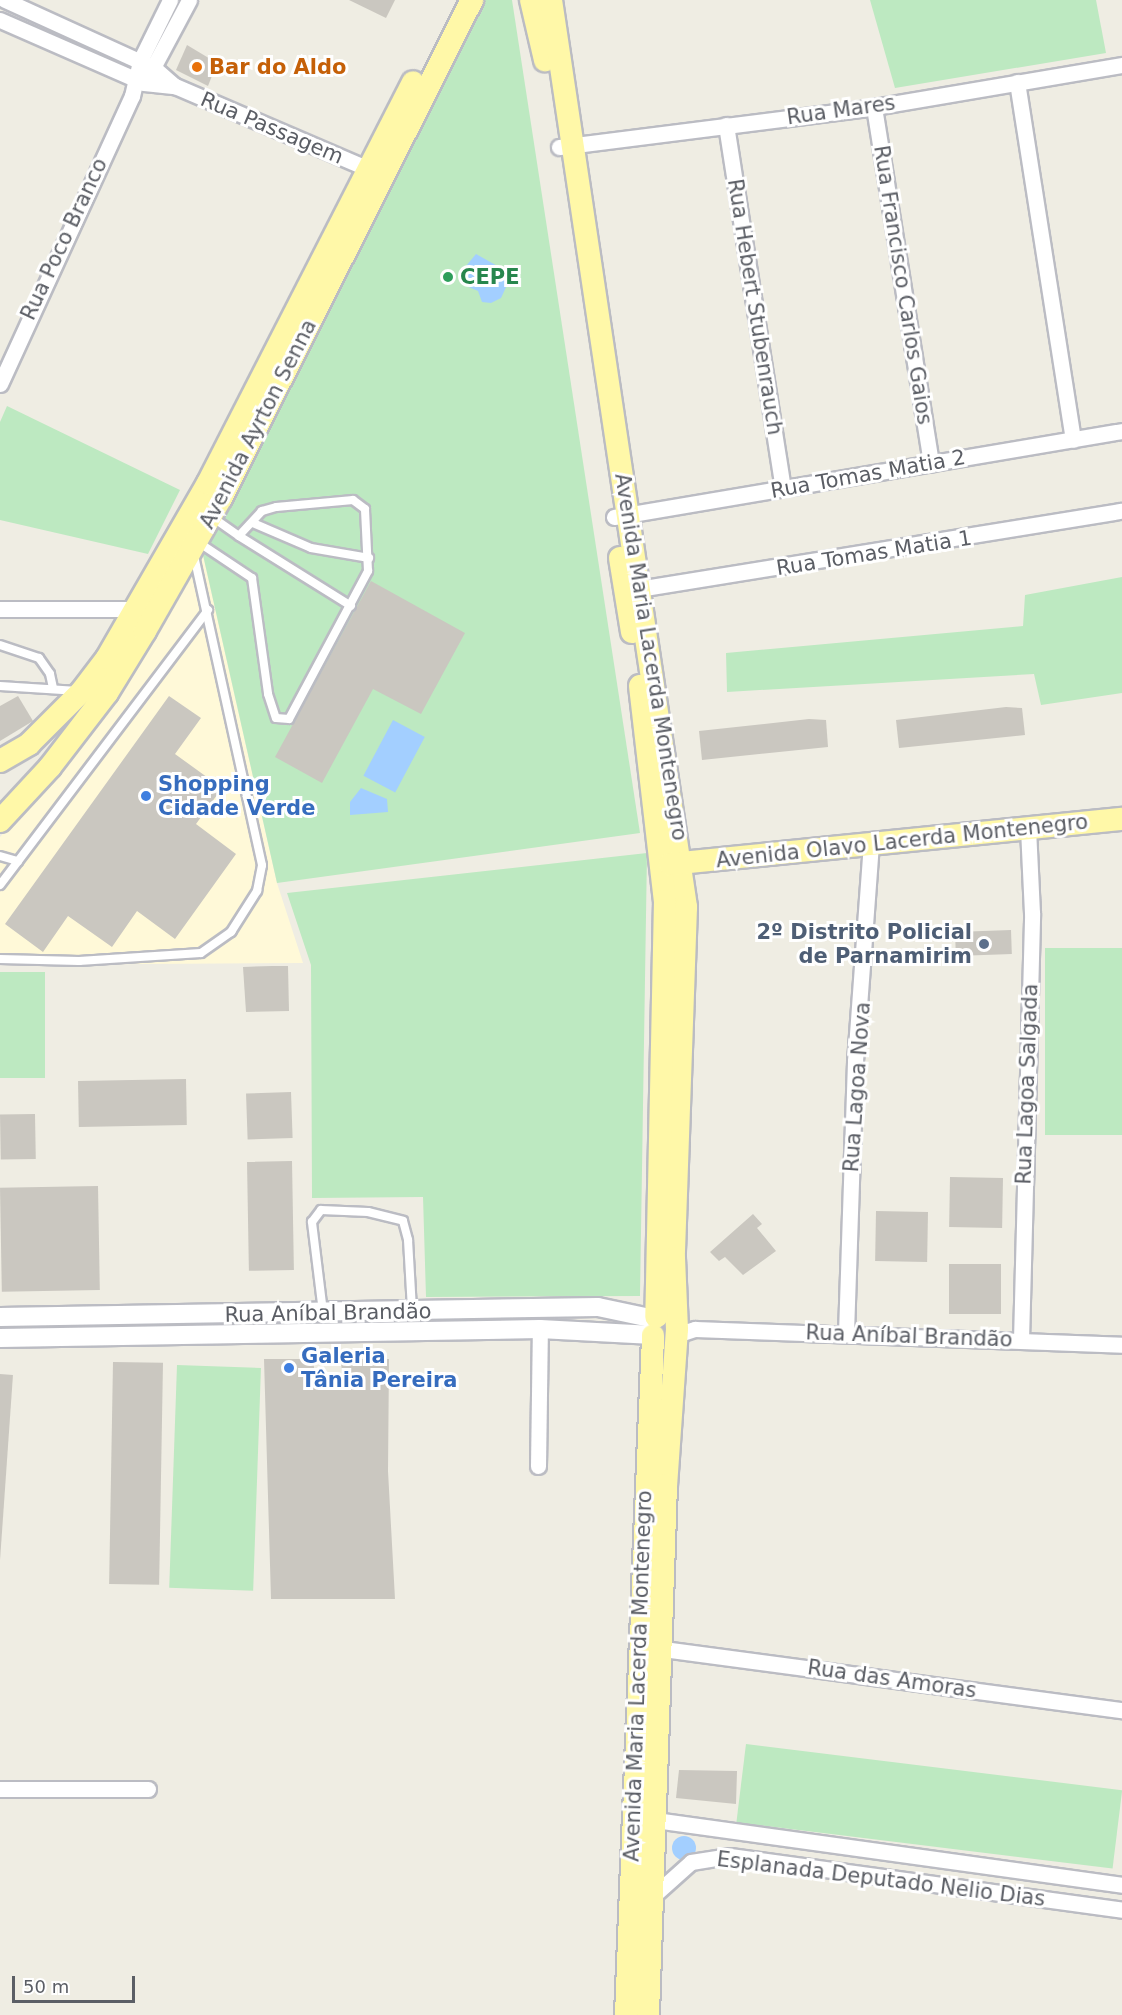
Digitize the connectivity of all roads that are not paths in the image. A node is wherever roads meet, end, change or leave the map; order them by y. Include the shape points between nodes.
1 (5, 0) edge
2 (170, 0) edge
3 (189, 0) edge
4 (454, 0) edge
5 (472, 0) edge
6 (531, 0) edge
7 (551, 0) edge
8 (0, 20) edge
9 (147, 64) junction
10 (1122, 65) edge
11 (139, 80) junction
12 (1017, 82) junction
13 (175, 86) junction
14 (874, 107) junction
15 (726, 125) junction
16 (566, 147) junction
17 (369, 169) junction
18 (0, 384) edge
19 (1122, 432) edge
20 (1073, 440) junction
21 (931, 463) junction
22 (783, 488) junction
23 (1122, 511) edge
24 (621, 515) junction
25 (211, 516) junction
26 (253, 524) junction
27 (239, 536) junction
28 (195, 545) junction
29 (369, 558) junction
30 (634, 590) junction
31 (351, 606) junction
32 (0, 609) edge
33 (137, 609) junction
34 (208, 610) junction
35 (0, 645) edge
36 (0, 686) edge
37 (52, 688) junction
38 (82, 692) junction
39 (0, 761) edge
40 (1, 815) edge
41 (1122, 819) edge
42 (1028, 827) junction
43 (871, 841) junction
44 (0, 856) edge
45 (18, 861) junction
46 (672, 864) junction
47 (0, 885) edge
48 (0, 959) edge
49 (412, 1311) junction
50 (323, 1312) junction
51 (0, 1317) edge
52 (59, 1317) junction
53 (667, 1328) junction
54 (540, 1329) junction
55 (846, 1333) junction
56 (0, 1338) edge
57 (59, 1338) junction
58 (1021, 1340) junction
59 (1122, 1345) edge
60 (538, 1466) dead end
61 (663, 1649) junction
62 (1122, 1710) edge
63 (0, 1789) edge
64 (148, 1789) dead end
65 (655, 1820) junction
66 (1122, 1885) edge
67 (652, 1896) junction
68 (1122, 1910) edge
69 (626, 2015) edge
70 (648, 2015) edge

1 - 9 street, Rua Passagem
2 - 9 street, Rua Poco Branco
3 - 9 street, Rua Poco Branco
4 - 17 main road, Avenida Ayrton Senna
5 - 25 main road, Avenida Ayrton Senna
6 - 16 main road, Avenida Maria Lacerda Montenegro
7 - 16 main road, Avenida Maria Lacerda Montenegro
8 - 11 street, Rua Passagem
9 - 11 street, Rua Poco Branco
9 - 13 street, Rua Passagem
10 - 12 street, Rua Mares
11 - 13 street, Rua Passagem
11 - 18 street, Rua Poco Branco
12 - 14 street, Rua Mares
12 - 20 street
13 - 17 street, Rua Passagem
14 - 15 street, Rua Mares
14 - 21 street, Rua Francisco Carlos Gaios
15 - 16 street, Rua Mares
15 - 22 street, Rua Hebert Stubenrauch
16 - 24 main road, Avenida Maria Lacerda Montenegro
17 - 33 main road, Avenida Ayrton Senna via 208,483
19 - 20 street, Rua Tomas Matia 2
20 - 21 street, Rua Tomas Matia 2
21 - 22 street, Rua Tomas Matia 2
22 - 24 street, Rua Tomas Matia 2
23 - 30 street, Rua Tomas Matia 1
24 - 30 main road, Avenida Maria Lacerda Montenegro
25 - 27 lane
25 - 28 main road, Avenida Ayrton Senna
26 - 27 lane
26 - 29 lane via 310,548
26 - 29 lane via 262,512 276,507 353,500 365,509
27 - 31 lane
28 - 31 lane via 252,578 268,694 276,718 289,719
28 - 34 lane
28 - 40 main road, Avenida Ayrton Senna via 107,693 50,767
29 - 31 lane
30 - 46 main road, Avenida Maria Lacerda Montenegro
32 - 33 street
33 - 38 main road, Avenida Ayrton Senna
34 - 45 lane
34 - 48 lane via 262,865 257,891 243,917 231,932 201,953 79,961
35 - 37 lane via 39,658 50,674
36 - 37 lane
37 - 38 lane
38 - 39 main road, Avenida Ayrton Senna via 29,744
41 - 42 main road, Avenida Olavo Lacerda Montenegro
42 - 43 main road, Avenida Olavo Lacerda Montenegro
42 - 58 street, Rua Lagoa Salgada via 1032,925
43 - 46 main road, Avenida Olavo Lacerda Montenegro
43 - 55 street, Rua Lagoa Nova via 855,1061
44 - 45 lane
45 - 47 lane
46 - 53 main road, Avenida Maria Lacerda Montenegro via 665,977
49 - 50 street, Rua Aníbal Brandão
49 - 50 lane via 408,1240 403,1221 368,1212 321,1210 312,1222
49 - 53 street, Rua Aníbal Brandão via 598,1307
50 - 52 street, Rua Aníbal Brandão
51 - 52 street, Rua Aníbal Brandão
52 - 57 street
53 - 54 street, Rua Aníbal Brandão
53 - 55 street, Rua Aníbal Brandão
53 - 61 main road, Avenida Maria Lacerda Montenegro
53 - 69 main road, Avenida Maria Lacerda Montenegro
54 - 57 street, Rua Aníbal Brandão
54 - 60 street
55 - 58 street, Rua Aníbal Brandão
56 - 57 street, Rua Aníbal Brandão
58 - 59 street, Rua Aníbal Brandão
61 - 62 street, Rua das Amoras
61 - 65 main road, Avenida Maria Lacerda Montenegro
63 - 64 street
65 - 66 street, Esplanada Deputado Nelio Dias
65 - 67 main road, Avenida Maria Lacerda Montenegro
67 - 68 street, Esplanada Deputado Nelio Dias via 691,1862 730,1856
67 - 70 main road, Avenida Maria Lacerda Montenegro

